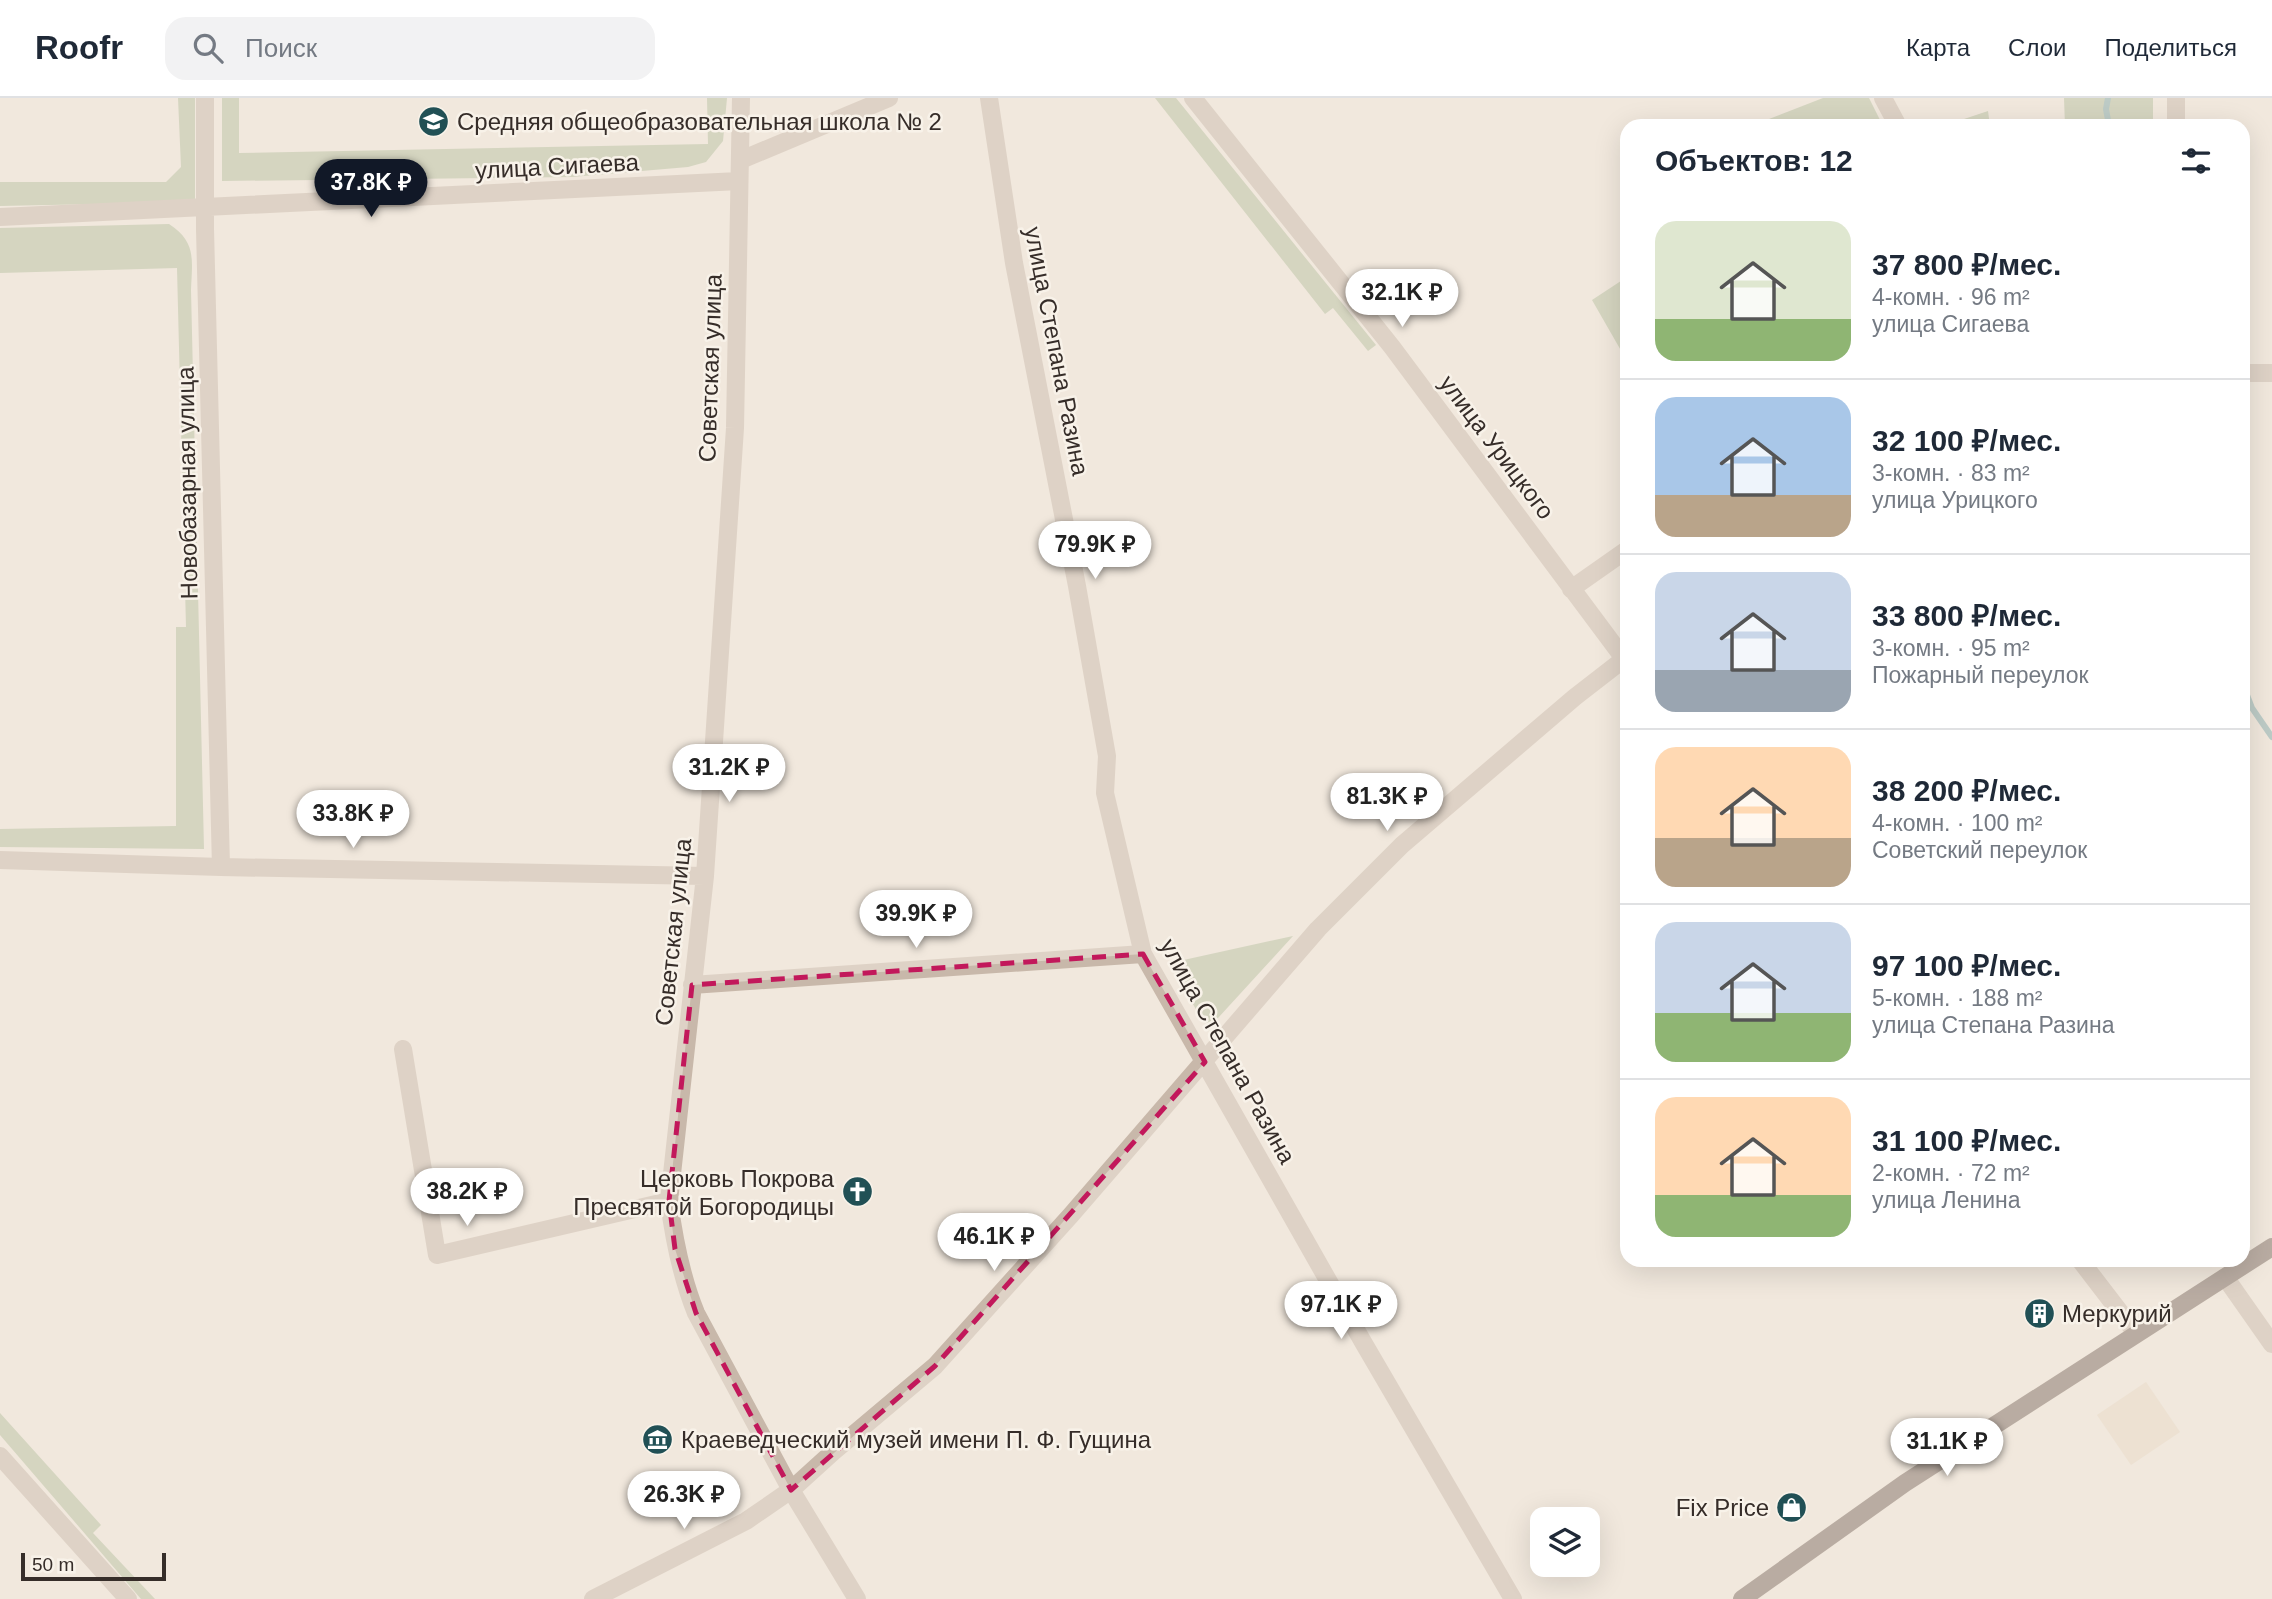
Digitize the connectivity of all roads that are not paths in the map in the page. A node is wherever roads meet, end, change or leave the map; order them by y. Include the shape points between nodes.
1 (205, 98) edge
2 (741, 98) edge
3 (889, 98) edge
4 (989, 98) edge
5 (1193, 98) edge
6 (1883, 98) edge
7 (2176, 98) edge
8 (1894, 119) edge
9 (2176, 119) edge
10 (741, 160) junction
11 (739, 181) junction
12 (205, 208) junction
13 (0, 217) edge
14 (2250, 373) edge
15 (2272, 373) edge
16 (1620, 555) edge
17 (1571, 589) junction
18 (1620, 654) edge
19 (1620, 666) edge
20 (0, 860) edge
21 (220, 867) junction
22 (705, 876) junction
23 (1143, 954) junction
24 (692, 985) junction
25 (402, 1049) dead end
26 (1205, 1062) junction
27 (668, 1201) junction
28 (2272, 1247) edge
29 (2250, 1261) edge
30 (2085, 1267) edge
31 (2241, 1267) edge
32 (2225, 1277) junction
33 (2136, 1333) junction
34 (2272, 1344) edge
35 (0, 1456) edge
36 (791, 1490) junction
37 (128, 1599) edge
38 (593, 1599) edge
39 (857, 1599) edge
40 (1513, 1599) edge
41 (1742, 1599) edge

1 - 12 street, Новобазарная улица
2 - 10 street, Советская улица
3 - 10 street
4 - 23 street, улица Степана Разина via 1014,263 1107,756 1105,793
5 - 17 street, улица Урицкого via 1392,347
6 - 8 street
7 - 9 street
10 - 11 street, Советская улица
11 - 12 street, улица Сигаева
11 - 22 street, Советская улица via 735,428
12 - 13 street, улица Сигаева
12 - 21 street, Новобазарная улица
14 - 15 street
16 - 17 street
17 - 18 street, улица Урицкого
19 - 26 street via 1575,697 1402,845 1318,929
20 - 21 street
21 - 22 street
22 - 24 street, Советская улица
23 - 24 street
23 - 26 street, улица Степана Разина
24 - 27 street, Советская улица
25 - 27 street via 438,1255
26 - 36 street via 935,1367
26 - 40 street, улица Степана Разина
27 - 36 street, Советская улица via 675,1249 696,1313
28 - 29 main road
30 - 33 street
31 - 32 main road
32 - 33 main road
32 - 34 street
33 - 41 main road via 1905,1483
35 - 37 street
36 - 38 street via 746,1521
36 - 39 street, Советская улица

